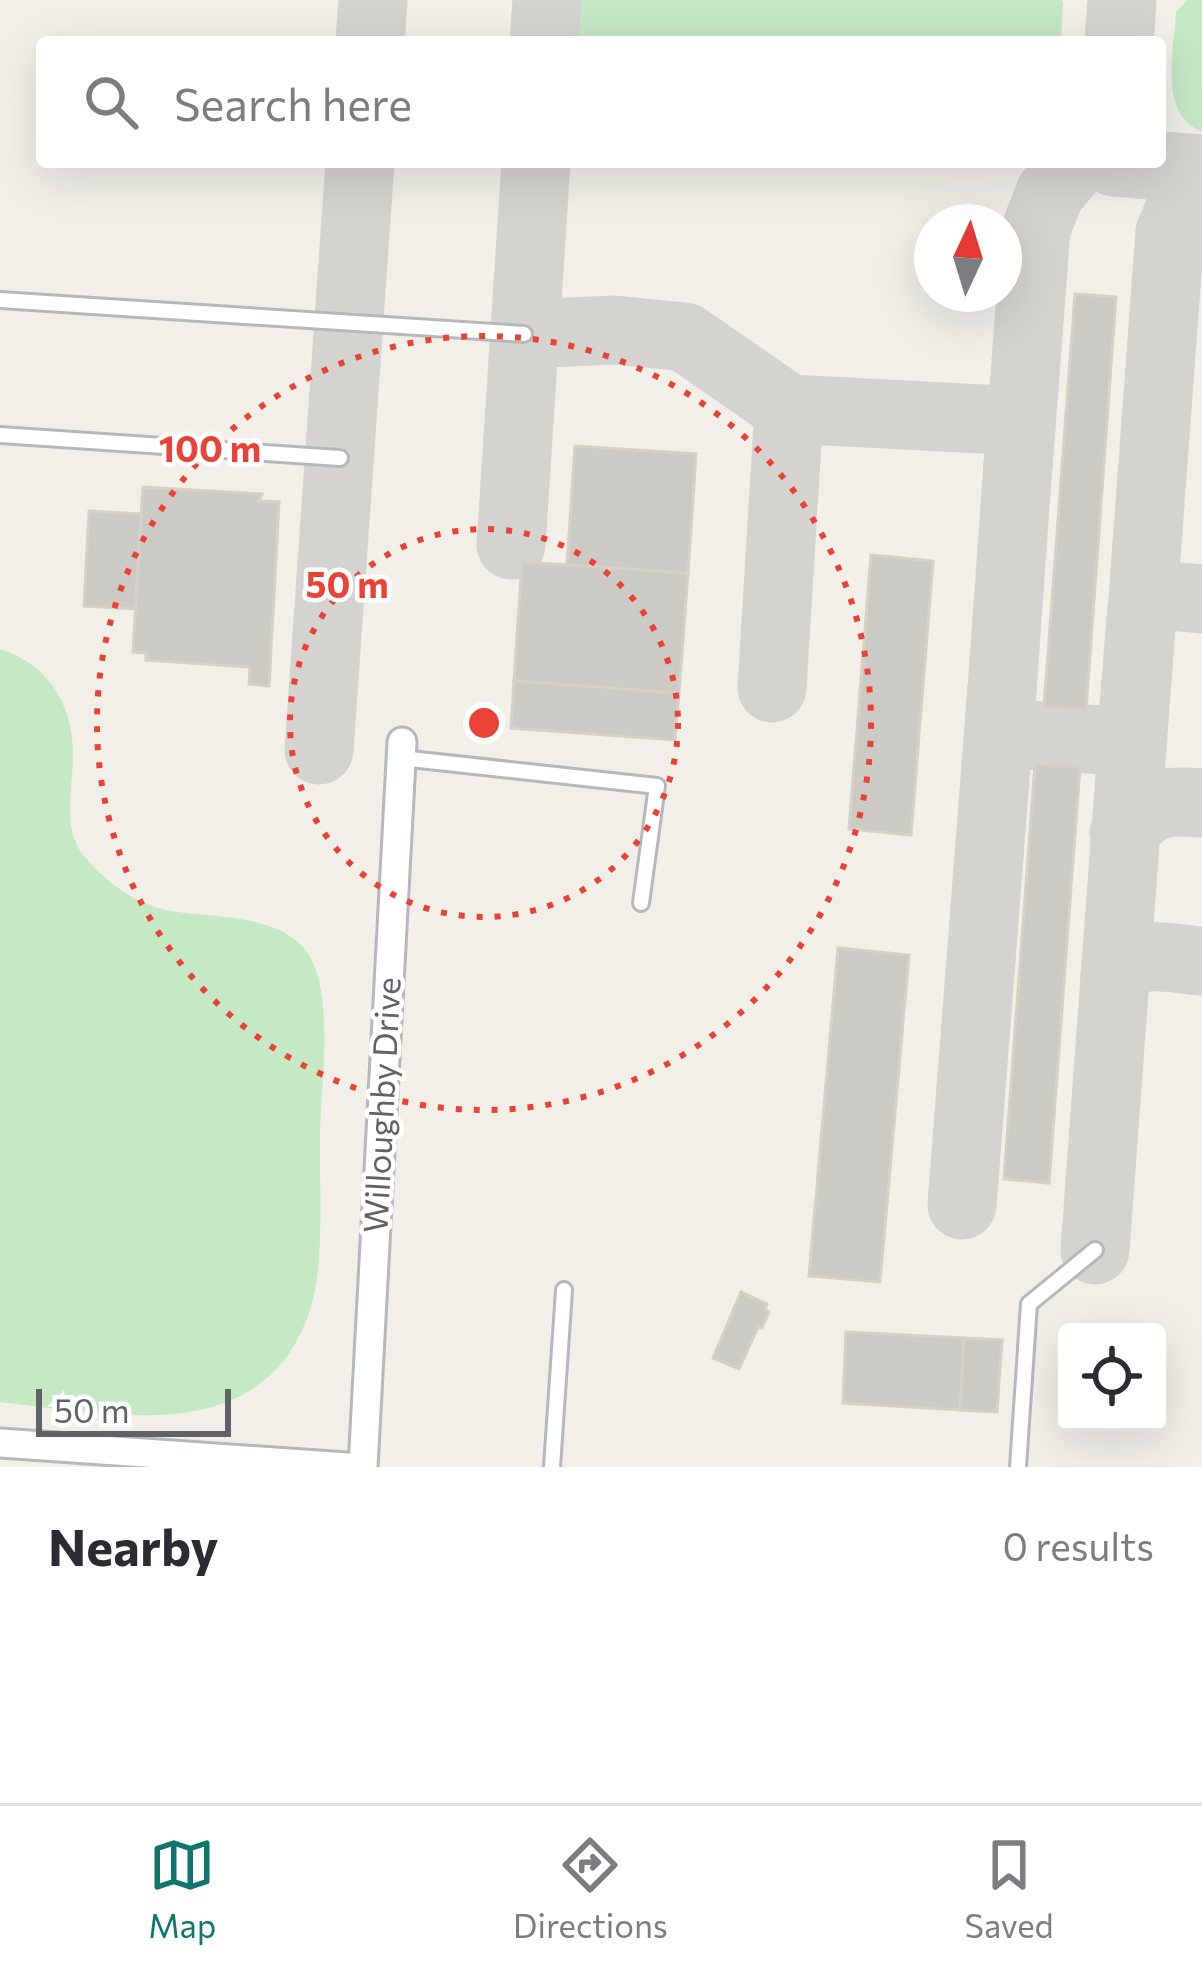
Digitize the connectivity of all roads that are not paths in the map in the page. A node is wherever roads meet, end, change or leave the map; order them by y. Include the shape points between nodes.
1 (0, 300) edge
2 (524, 334) dead end
3 (0, 435) edge
4 (340, 458) dead end
5 (401, 750) joint
6 (641, 903) dead end
7 (1095, 1250) dead end
8 (564, 1290) dead end
9 (0, 1443) edge
10 (347, 1467) edge
11 (363, 1467) edge
12 (552, 1467) edge
13 (1018, 1467) edge

1 - 2 lane
3 - 4 lane
5 - 6 lane via 657,786
5 - 11 street, Willoughby Drive
7 - 13 lane via 1029,1304
8 - 12 lane
9 - 10 street

